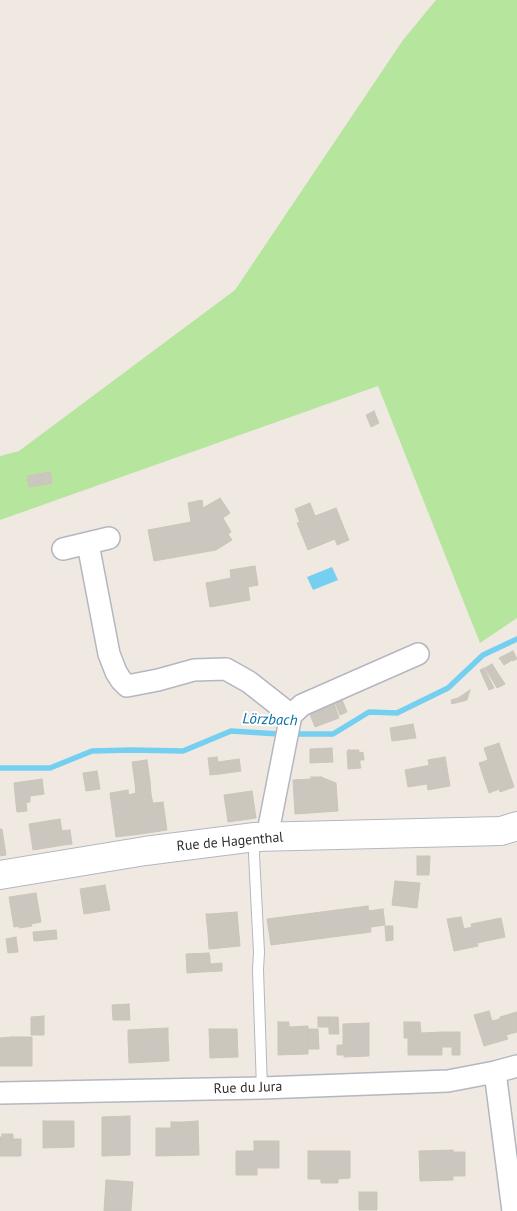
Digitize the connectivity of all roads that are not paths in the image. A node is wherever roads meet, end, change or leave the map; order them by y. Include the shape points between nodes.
1 (109, 538) dead end
2 (88, 544) junction
3 (63, 549) dead end
4 (418, 654) dead end
5 (291, 715) junction
6 (517, 811) edge
7 (517, 826) edge
8 (461, 832) junction
9 (261, 837) junction
10 (0, 875) edge
11 (517, 1066) edge
12 (495, 1072) junction
13 (262, 1088) junction
14 (0, 1093) edge
15 (514, 1211) edge

1 - 2 street
2 - 3 street
2 - 5 street via 109,654 116,672 127,686 194,670 226,669 249,682
4 - 5 street via 302,705
5 - 9 street
6 - 8 main road, Rue de Hagenthal
7 - 8 main road, Rue de Hagenthal via 501,831
8 - 9 main road, Rue de Hagenthal
9 - 10 main road, Rue de Hagenthal via 145,851
9 - 13 lane via 254,855
11 - 12 street, Rue du Jura
12 - 13 street, Rue du Jura via 448,1081
12 - 15 street
13 - 14 street, Rue du Jura

